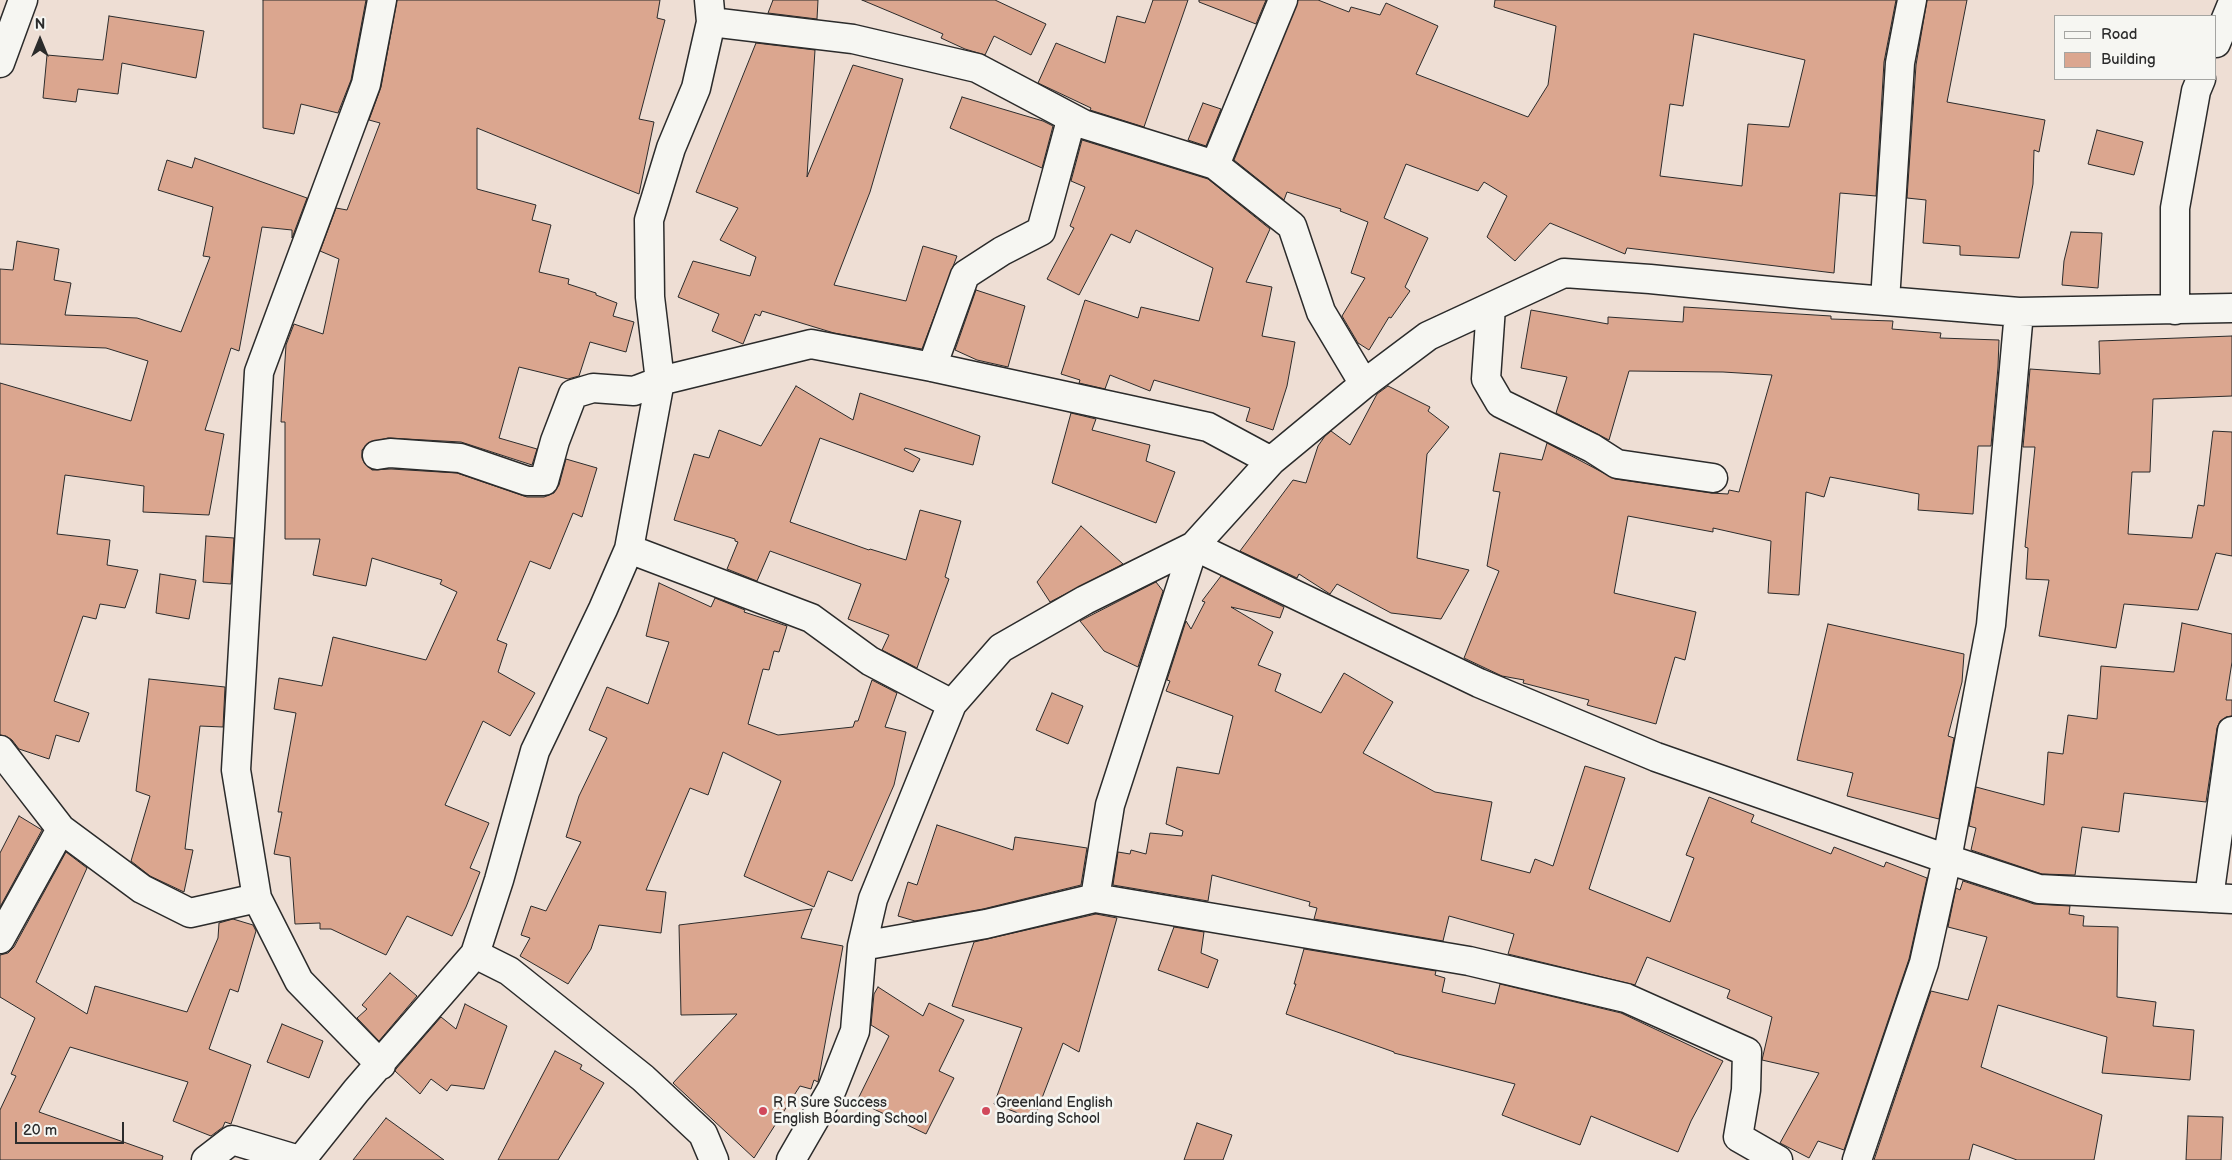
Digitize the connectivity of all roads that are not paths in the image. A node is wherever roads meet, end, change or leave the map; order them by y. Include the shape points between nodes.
1 (23, 0) edge
2 (382, 0) edge
3 (1283, 0) edge
4 (1912, 0) edge
5 (2232, 4) edge
6 (710, 11) edge
7 (2217, 41) edge
8 (0, 63) edge
9 (2201, 80) edge
10 (1083, 124) junction
11 (1215, 164) junction
12 (1884, 301) junction
13 (1491, 307) junction
14 (2232, 308) edge
15 (2175, 310) junction
16 (2018, 312) junction
17 (932, 367) junction
18 (660, 380) junction
19 (1364, 384) junction
20 (377, 455) dead end
21 (1271, 461) junction
22 (1713, 478) dead end
23 (1194, 546) junction
24 (628, 549) junction
25 (952, 704) junction
26 (2232, 731) edge
27 (0, 750) edge
28 (61, 829) junction
29 (1947, 859) junction
30 (257, 898) junction
31 (1094, 898) junction
32 (2220, 898) edge
33 (0, 939) edge
34 (862, 946) junction
35 (475, 954) junction
36 (381, 1064) junction
37 (206, 1160) edge
38 (300, 1160) edge
39 (714, 1160) edge
40 (791, 1160) edge
41 (1778, 1160) edge
42 (1857, 1160) edge

1 - 8 street
2 - 30 street via 366,84 259,372 236,770
3 - 11 street
4 - 12 street via 1900,63
5 - 7 street
6 - 10 street via 854,39 977,68
6 - 18 street via 696,88 670,148 649,220 650,297
9 - 15 street via 2175,208
10 - 11 street
10 - 17 street via 1070,124 1041,231 965,275
11 - 19 street via 1292,226 1321,312
12 - 13 street via 1650,278 1564,273
12 - 16 street
13 - 19 street via 1428,336
13 - 22 street via 1486,379 1500,403 1592,448 1616,464
14 - 15 street
15 - 16 street
16 - 29 street via 1991,625
17 - 18 street via 811,344
17 - 21 street via 1208,427
18 - 20 street via 634,391 593,388 573,394 544,481 527,481 460,458 390,452
18 - 24 street
19 - 21 street
21 - 23 street
23 - 25 street via 1085,600 1001,648
23 - 29 street via 1479,683 1656,757
23 - 31 street via 1110,805
24 - 25 street via 811,618 870,661
24 - 35 street via 535,751
25 - 34 street via 873,899
26 - 32 street
27 - 28 street
28 - 30 street via 142,889 190,913
28 - 33 street
29 - 32 street via 2039,889
29 - 42 street via 1924,962
30 - 36 street via 299,980
31 - 34 street via 986,924
31 - 41 street via 1469,961 1626,998 1747,1052 1746,1090 1738,1136
34 - 40 street via 854,1031 832,1089
35 - 36 street
35 - 39 street via 509,971 642,1078 703,1134
36 - 38 street
37 - 38 street via 232,1140

